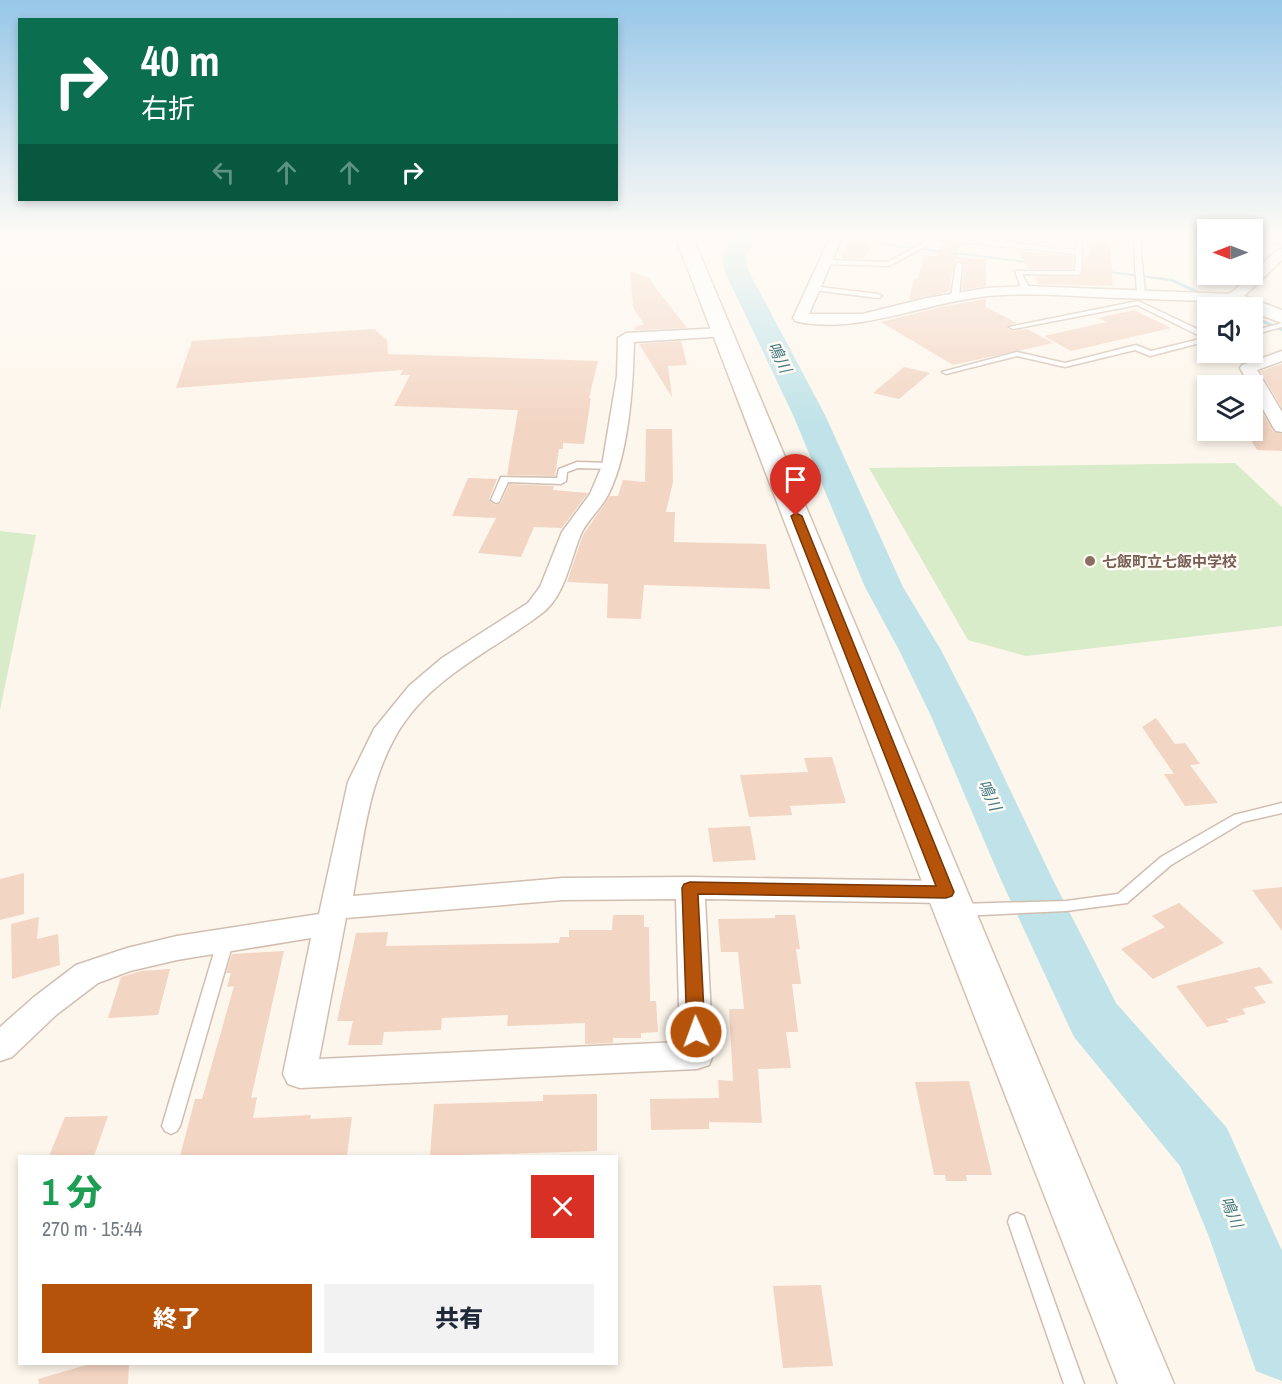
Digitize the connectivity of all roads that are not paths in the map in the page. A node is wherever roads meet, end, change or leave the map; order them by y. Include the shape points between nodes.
1 (708, 298) edge
2 (810, 298) edge
3 (952, 298) edge
4 (1263, 309) edge
5 (1282, 317) edge
6 (1282, 326) edge
7 (1013, 327) dead end
8 (1263, 330) edge
9 (1197, 332) edge
10 (722, 333) junction
11 (1197, 341) edge
12 (1282, 356) edge
13 (946, 372) dead end
14 (1282, 427) edge
15 (612, 466) junction
16 (496, 500) dead end
17 (1282, 808) edge
18 (690, 888) junction
19 (950, 901) junction
20 (332, 916) junction
21 (226, 939) junction
22 (0, 1047) edge
23 (171, 1126) dead end
24 (1017, 1222) dead end
25 (1074, 1384) edge
26 (1146, 1384) edge

1 - 10 street
2 - 3 street via 800,318 862,318
4 - 5 street
6 - 8 lane
7 - 9 lane via 1138,303
10 - 15 street via 627,338
10 - 19 street
11 - 13 lane via 1150,354 1136,347 1065,365 1017,354
12 - 14 street via 1248,368
15 - 16 lane via 577,465 562,471 561,481 504,479
15 - 20 street via 599,495 572,532 550,587 536,608 442,670 417,691 383,735 361,782
17 - 19 lane via 1239,818 1166,861 1122,899 1005,908
18 - 19 street
18 - 20 street via 563,890
18 - 20 street via 697,1055 300,1074
19 - 26 street
20 - 21 street
21 - 22 street via 127,960 87,974
21 - 23 lane
24 - 25 lane

